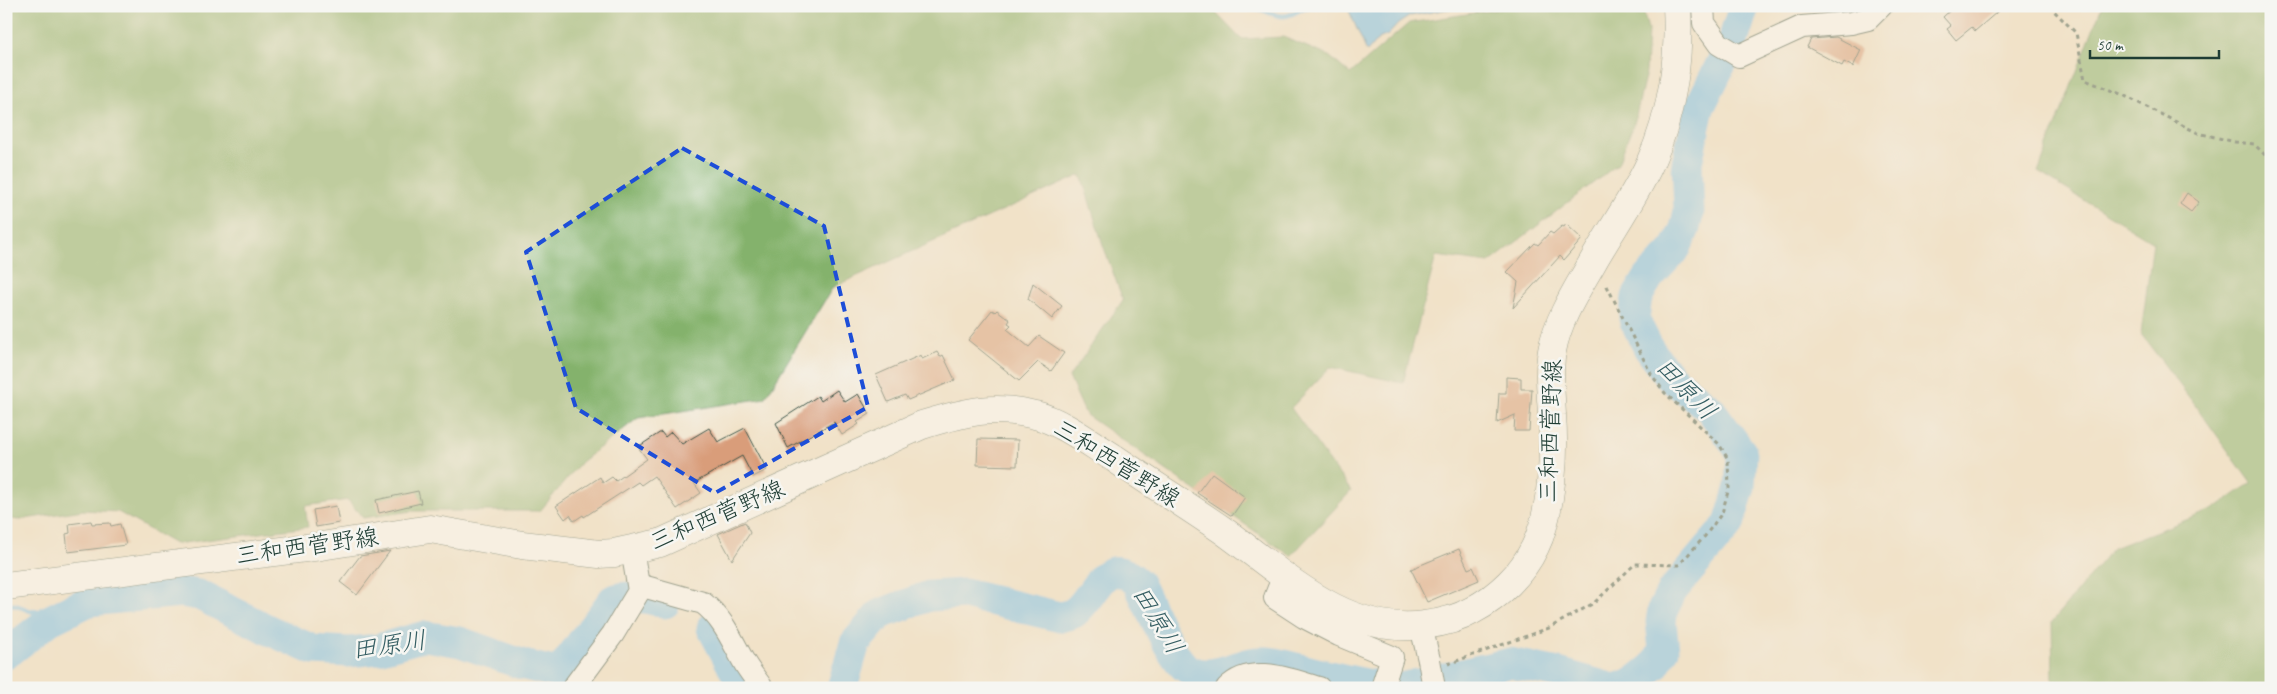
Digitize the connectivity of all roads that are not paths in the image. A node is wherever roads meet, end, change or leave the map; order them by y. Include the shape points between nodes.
1 (1677, 6) edge
2 (1703, 6) edge
3 (1881, 6) edge
4 (632, 549) junction
5 (1284, 575) junction
6 (6, 586) edge
7 (637, 592) junction
8 (1421, 626) junction
9 (1383, 684) edge
10 (573, 688) edge
11 (762, 688) edge
12 (1227, 688) edge
13 (1319, 688) edge
14 (1434, 688) edge

1 - 8 main road, 三和西菅野線 via 1679,33 1673,85 1662,130 1650,163 1566,310 1552,350 1548,512 1536,546 1510,583 1489,601 1445,622
2 - 3 street via 1704,23 1719,44 1739,56 1802,27 1868,19
4 - 5 main road, 三和西菅野線 via 660,543 922,426 968,411 1000,409 1038,415 1085,439
4 - 6 main road, 三和西菅野線 via 599,554 430,529
4 - 7 street
5 - 8 main road, 三和西菅野線 via 1327,605 1354,617 1380,625
5 - 9 street via 1275,598 1304,617 1392,657
7 - 10 street
7 - 11 street via 703,604 711,609
8 - 14 street, bridge via 1437,662
12 - 13 street via 1246,676 1266,674

